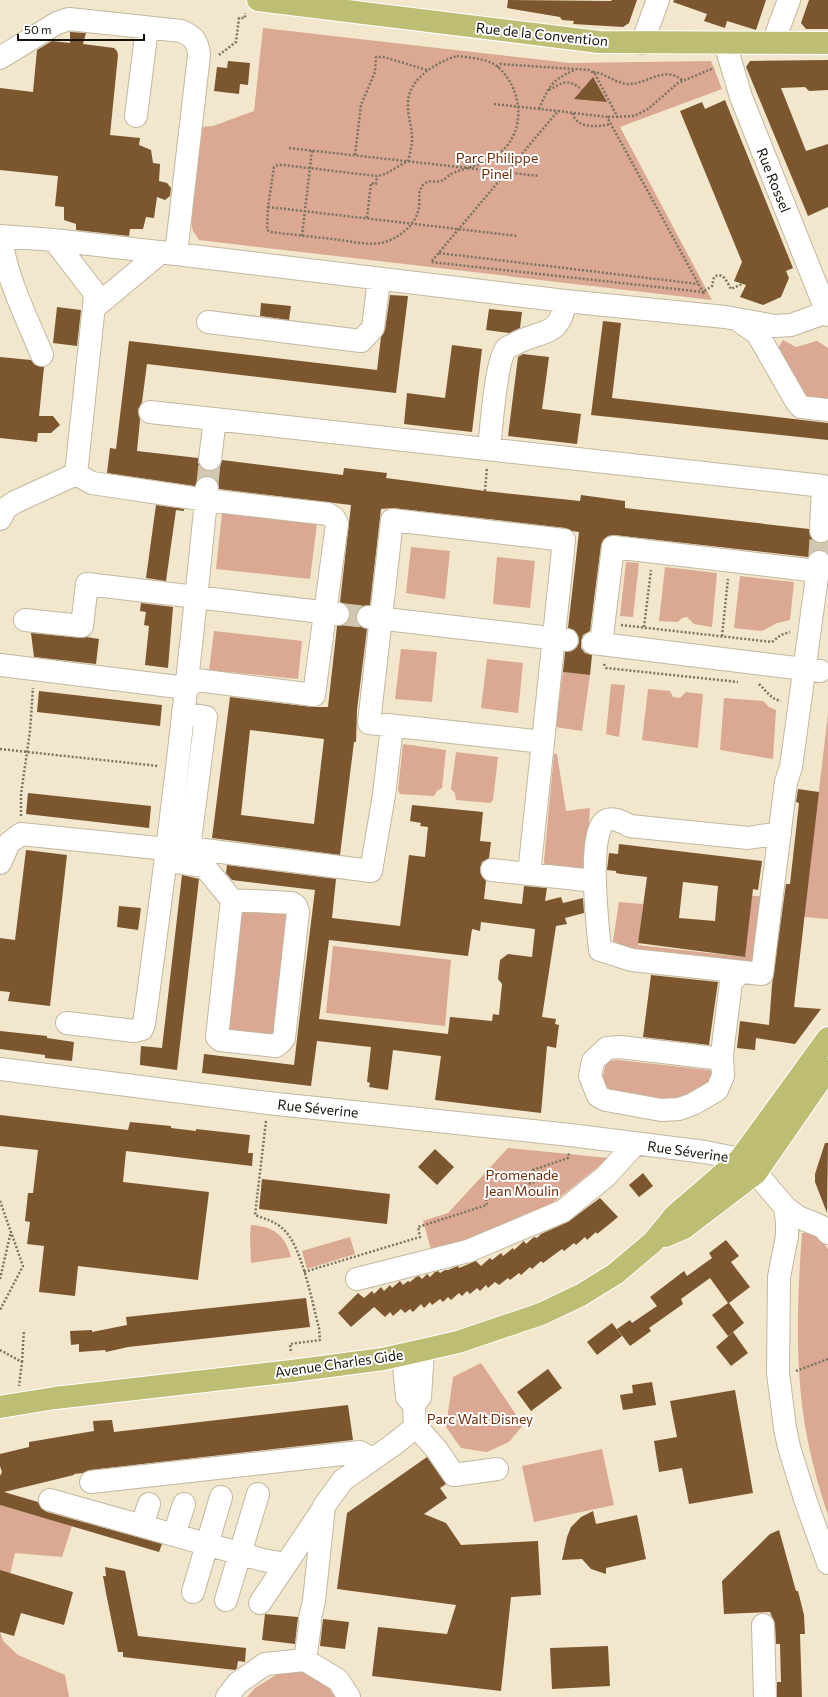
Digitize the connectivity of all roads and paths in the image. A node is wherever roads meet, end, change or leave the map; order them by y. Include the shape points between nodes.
1 (658, 0) edge
2 (789, 0) edge
3 (252, 3) edge
4 (305, 3) edge
5 (350, 6) edge
6 (147, 28) junction
7 (642, 43) junction
8 (725, 43) junction
9 (828, 43) edge
10 (772, 44) junction
11 (199, 55) junction
12 (0, 58) edge
13 (491, 63) junction
14 (500, 64) junction
15 (497, 67) junction
16 (574, 69) junction
17 (428, 70) junction
18 (592, 72) junction
19 (683, 81) junction
20 (549, 90) junction
21 (582, 90) dead end
22 (494, 104) dead end
23 (518, 107) junction
24 (539, 109) junction
25 (558, 111) junction
26 (572, 113) junction
27 (136, 116) dead end
28 (607, 117) junction
29 (618, 118) junction
30 (611, 124) junction
31 (289, 148) dead end
32 (312, 150) junction
33 (356, 155) junction
34 (408, 161) junction
35 (310, 168) junction
36 (471, 168) junction
37 (507, 172) junction
38 (377, 176) junction
39 (539, 176) dead end
40 (268, 207) junction
41 (304, 211) junction
42 (367, 218) junction
43 (413, 223) junction
44 (459, 228) junction
45 (302, 236) junction
46 (518, 236) dead end
47 (54, 240) junction
48 (1, 245) edge
49 (169, 253) junction
50 (438, 253) junction
51 (379, 279) junction
52 (698, 284) junction
53 (742, 284) dead end
54 (703, 292) junction
55 (565, 302) junction
56 (95, 307) junction
57 (827, 314) edge
58 (710, 316) junction
59 (736, 319) junction
60 (208, 322) dead end
61 (791, 325) junction
62 (766, 349) junction
63 (42, 355) dead end
64 (828, 410) edge
65 (150, 412) dead end
66 (215, 419) junction
67 (489, 449) junction
68 (210, 459) tunnel mouth
69 (76, 474) junction
70 (207, 494) junction
71 (0, 519) edge
72 (821, 531) tunnel mouth
73 (653, 552) junction
74 (730, 561) junction
75 (196, 598) junction
76 (332, 613) junction
77 (374, 618) junction
78 (24, 620) dead end
79 (644, 627) junction
80 (809, 633) junction
81 (722, 636) junction
82 (560, 639) junction
83 (600, 646) junction
84 (0, 665) edge
85 (813, 670) junction
86 (745, 683) dead end
87 (34, 684) dead end
88 (752, 684) dead end
89 (186, 688) junction
90 (800, 703) junction
91 (183, 713) junction
92 (392, 726) junction
93 (543, 742) junction
94 (0, 749) edge
95 (26, 752) junction
96 (177, 768) junction
97 (780, 833) junction
98 (21, 834) junction
99 (167, 849) junction
100 (0, 863) edge
101 (492, 870) dead end
102 (529, 874) junction
103 (595, 882) junction
104 (232, 900) junction
105 (740, 972) junction
106 (68, 1023) dead end
107 (828, 1038) edge
108 (722, 1054) junction
109 (0, 1069) edge
110 (828, 1069) edge
111 (268, 1103) junction
112 (570, 1135) junction
113 (636, 1143) junction
114 (748, 1166) junction
115 (0, 1202) edge
116 (785, 1207) junction
117 (11, 1231) junction
118 (828, 1233) edge
119 (304, 1272) junction
120 (0, 1279) edge
121 (357, 1279) dead end
122 (0, 1310) edge
123 (24, 1330) dead end
124 (0, 1350) edge
125 (413, 1353) junction
126 (828, 1359) edge
127 (22, 1362) junction
128 (292, 1371) junction
129 (778, 1373) junction
130 (10, 1405) edge
131 (414, 1415) junction
132 (372, 1460) junction
133 (497, 1469) dead end
134 (92, 1482) dead end
135 (258, 1494) dead end
136 (220, 1497) dead end
137 (50, 1500) dead end
138 (149, 1504) dead end
139 (184, 1504) dead end
140 (324, 1506) junction
141 (142, 1526) junction
142 (174, 1535) junction
143 (208, 1544) junction
144 (241, 1553) junction
145 (828, 1563) edge
146 (286, 1564) junction
147 (193, 1592) dead end
148 (226, 1600) dead end
149 (260, 1603) dead end
150 (763, 1625) dead end
151 (305, 1660) junction
152 (227, 1697) edge
153 (349, 1697) edge
154 (765, 1697) edge

1 - 7 street
2 - 10 street
3 - 4 main road, Rue de la Convention
3 - 11 path via 245,18 239,18 236,42 217,56
4 - 5 main road, Rue de la Convention
5 - 7 main road, Rue de la Convention via 599,42
6 - 11 street via 181,31 191,35 196,42
6 - 12 street via 69,19 57,23
6 - 27 street
7 - 8 main road, Rue de la Convention
8 - 10 main road, Rue de la Convention
8 - 19 path via 714,69
8 - 57 street, Rue Rossel via 741,97
9 - 10 main road, Rue de la Convention
11 - 49 street
13 - 14 path
13 - 15 path
13 - 17 path via 457,56 444,60
14 - 15 path
14 - 16 path
15 - 23 path via 516,94
16 - 18 path
16 - 20 path via 559,77
17 - 33 path via 376,57 375,72 361,106
17 - 34 path via 414,87 408,100 412,141
18 - 19 path via 600,72 624,84 639,83 662,75 674,75
18 - 29 path
19 - 29 path via 672,87 648,109 634,116
20 - 21 path via 567,82 574,83
20 - 24 path
22 - 23 path
23 - 24 path
23 - 36 path via 516,129 506,148 486,163
24 - 25 path
25 - 26 path
25 - 37 path
26 - 28 path
26 - 30 path via 576,121 584,124
28 - 29 path
28 - 30 path
30 - 52 path
31 - 32 path
32 - 33 path
32 - 35 path
33 - 34 path
34 - 36 path
34 - 38 path
35 - 38 path
35 - 40 path via 278,165 274,167
35 - 41 path
36 - 37 path
36 - 43 path via 452,174 441,181 432,180 423,185 419,193 420,205
37 - 39 path
37 - 44 path
38 - 42 path via 376,184 371,183
40 - 41 path
40 - 45 path via 267,230
41 - 42 path
41 - 45 path
42 - 43 path
43 - 44 path
43 - 45 path via 393,238 378,243
44 - 46 path
44 - 50 path
47 - 48 street
47 - 49 street
47 - 56 street via 94,292
48 - 63 street via 18,297
49 - 51 street
49 - 56 street
50 - 52 path
50 - 54 path via 431,262
51 - 55 street
51 - 60 street via 373,328 361,341
52 - 54 path
53 - 54 path via 731,289 725,278 716,275 712,286
54 - 58 path via 711,306
55 - 58 street
55 - 67 street via 564,312 558,324 549,331 522,339 505,349 499,365
56 - 69 street
57 - 61 street
58 - 59 street
59 - 61 street via 775,326
59 - 62 street via 757,332
61 - 62 street via 771,341
62 - 64 street via 801,407
65 - 66 street
66 - 67 street
66 - 68 street
67 - 72 street via 823,486
69 - 70 street via 92,483
69 - 71 street via 15,502 6,508
70 - 75 street
70 - 76 street via 328,514 334,518 337,524
73 - 74 street
73 - 79 path
73 - 83 street via 613,547
74 - 80 street via 818,566
74 - 81 path
75 - 76 street
75 - 78 street via 87,584 82,626
75 - 89 street
76 - 89 street via 314,695 197,680
77 - 82 street
77 - 82 street via 392,520 564,540
77 - 92 street via 368,723
79 - 81 path
79 - 83 path via 609,624
80 - 81 path via 788,632 772,642
80 - 85 street
82 - 93 street
83 - 85 street
83 - 86 path via 606,668
84 - 89 street
85 - 90 street
87 - 95 path
88 - 90 path via 760,684 765,692 776,700
89 - 91 street
90 - 97 street
91 - 92 street via 206,717 189,848 372,871
91 - 96 street
92 - 93 street
93 - 102 street
94 - 95 path
95 - 96 path
95 - 98 path via 21,794
96 - 99 street
97 - 103 street via 748,838 630,826 608,820 598,830
97 - 105 street via 762,974
98 - 99 street
98 - 100 street via 9,843
99 - 104 street via 176,862 204,866
99 - 106 street via 142,1029 134,1031
101 - 102 street
102 - 103 street
103 - 105 street via 600,950 632,960
104 - 104 street via 292,903 298,912 284,1038 276,1046 220,1040 217,1037
105 - 108 street via 731,982
107 - 114 main road
108 - 108 street via 723,1076 717,1090 679,1109 661,1110 606,1100 598,1096 590,1076 592,1061 607,1048 620,1047 714,1058
109 - 111 street, Rue Séverine
110 - 114 main road
111 - 112 street, Rue Séverine
111 - 119 path via 255,1215 271,1221 288,1234 296,1246
112 - 113 street, Rue Séverine
112 - 119 path via 568,1158 533,1170 537,1181 486,1198 487,1205 418,1226 420,1237
113 - 114 street, Rue Séverine via 705,1152
113 - 121 street, Rue Séverine via 606,1176 563,1211 468,1251
114 - 116 street
114 - 125 main road, Avenue Charles Gide via 684,1228 653,1242 616,1274 560,1306 496,1330
115 - 117 path
116 - 118 street via 798,1217 824,1228
116 - 129 street via 788,1222 779,1277
117 - 120 path
117 - 122 path via 22,1266
119 - 128 path via 320,1340 290,1344
123 - 127 path
124 - 127 path
125 - 128 main road, Avenue Charles Gide
125 - 131 street via 407,1397
126 - 129 path via 800,1370
127 - 130 path via 18,1391
128 - 130 main road, Avenue Charles Gide
129 - 145 street via 789,1447
131 - 132 street via 408,1434
131 - 133 street via 454,1475
132 - 134 street via 360,1452
132 - 140 street via 343,1480
135 - 144 street
136 - 143 street
137 - 141 street
138 - 141 street
139 - 142 street
140 - 146 street
140 - 151 street
141 - 142 street
142 - 143 street
143 - 144 street
143 - 147 street
144 - 146 street
144 - 148 street
146 - 149 street
150 - 154 street
151 - 152 street via 265,1664 238,1683
151 - 153 street via 338,1680

